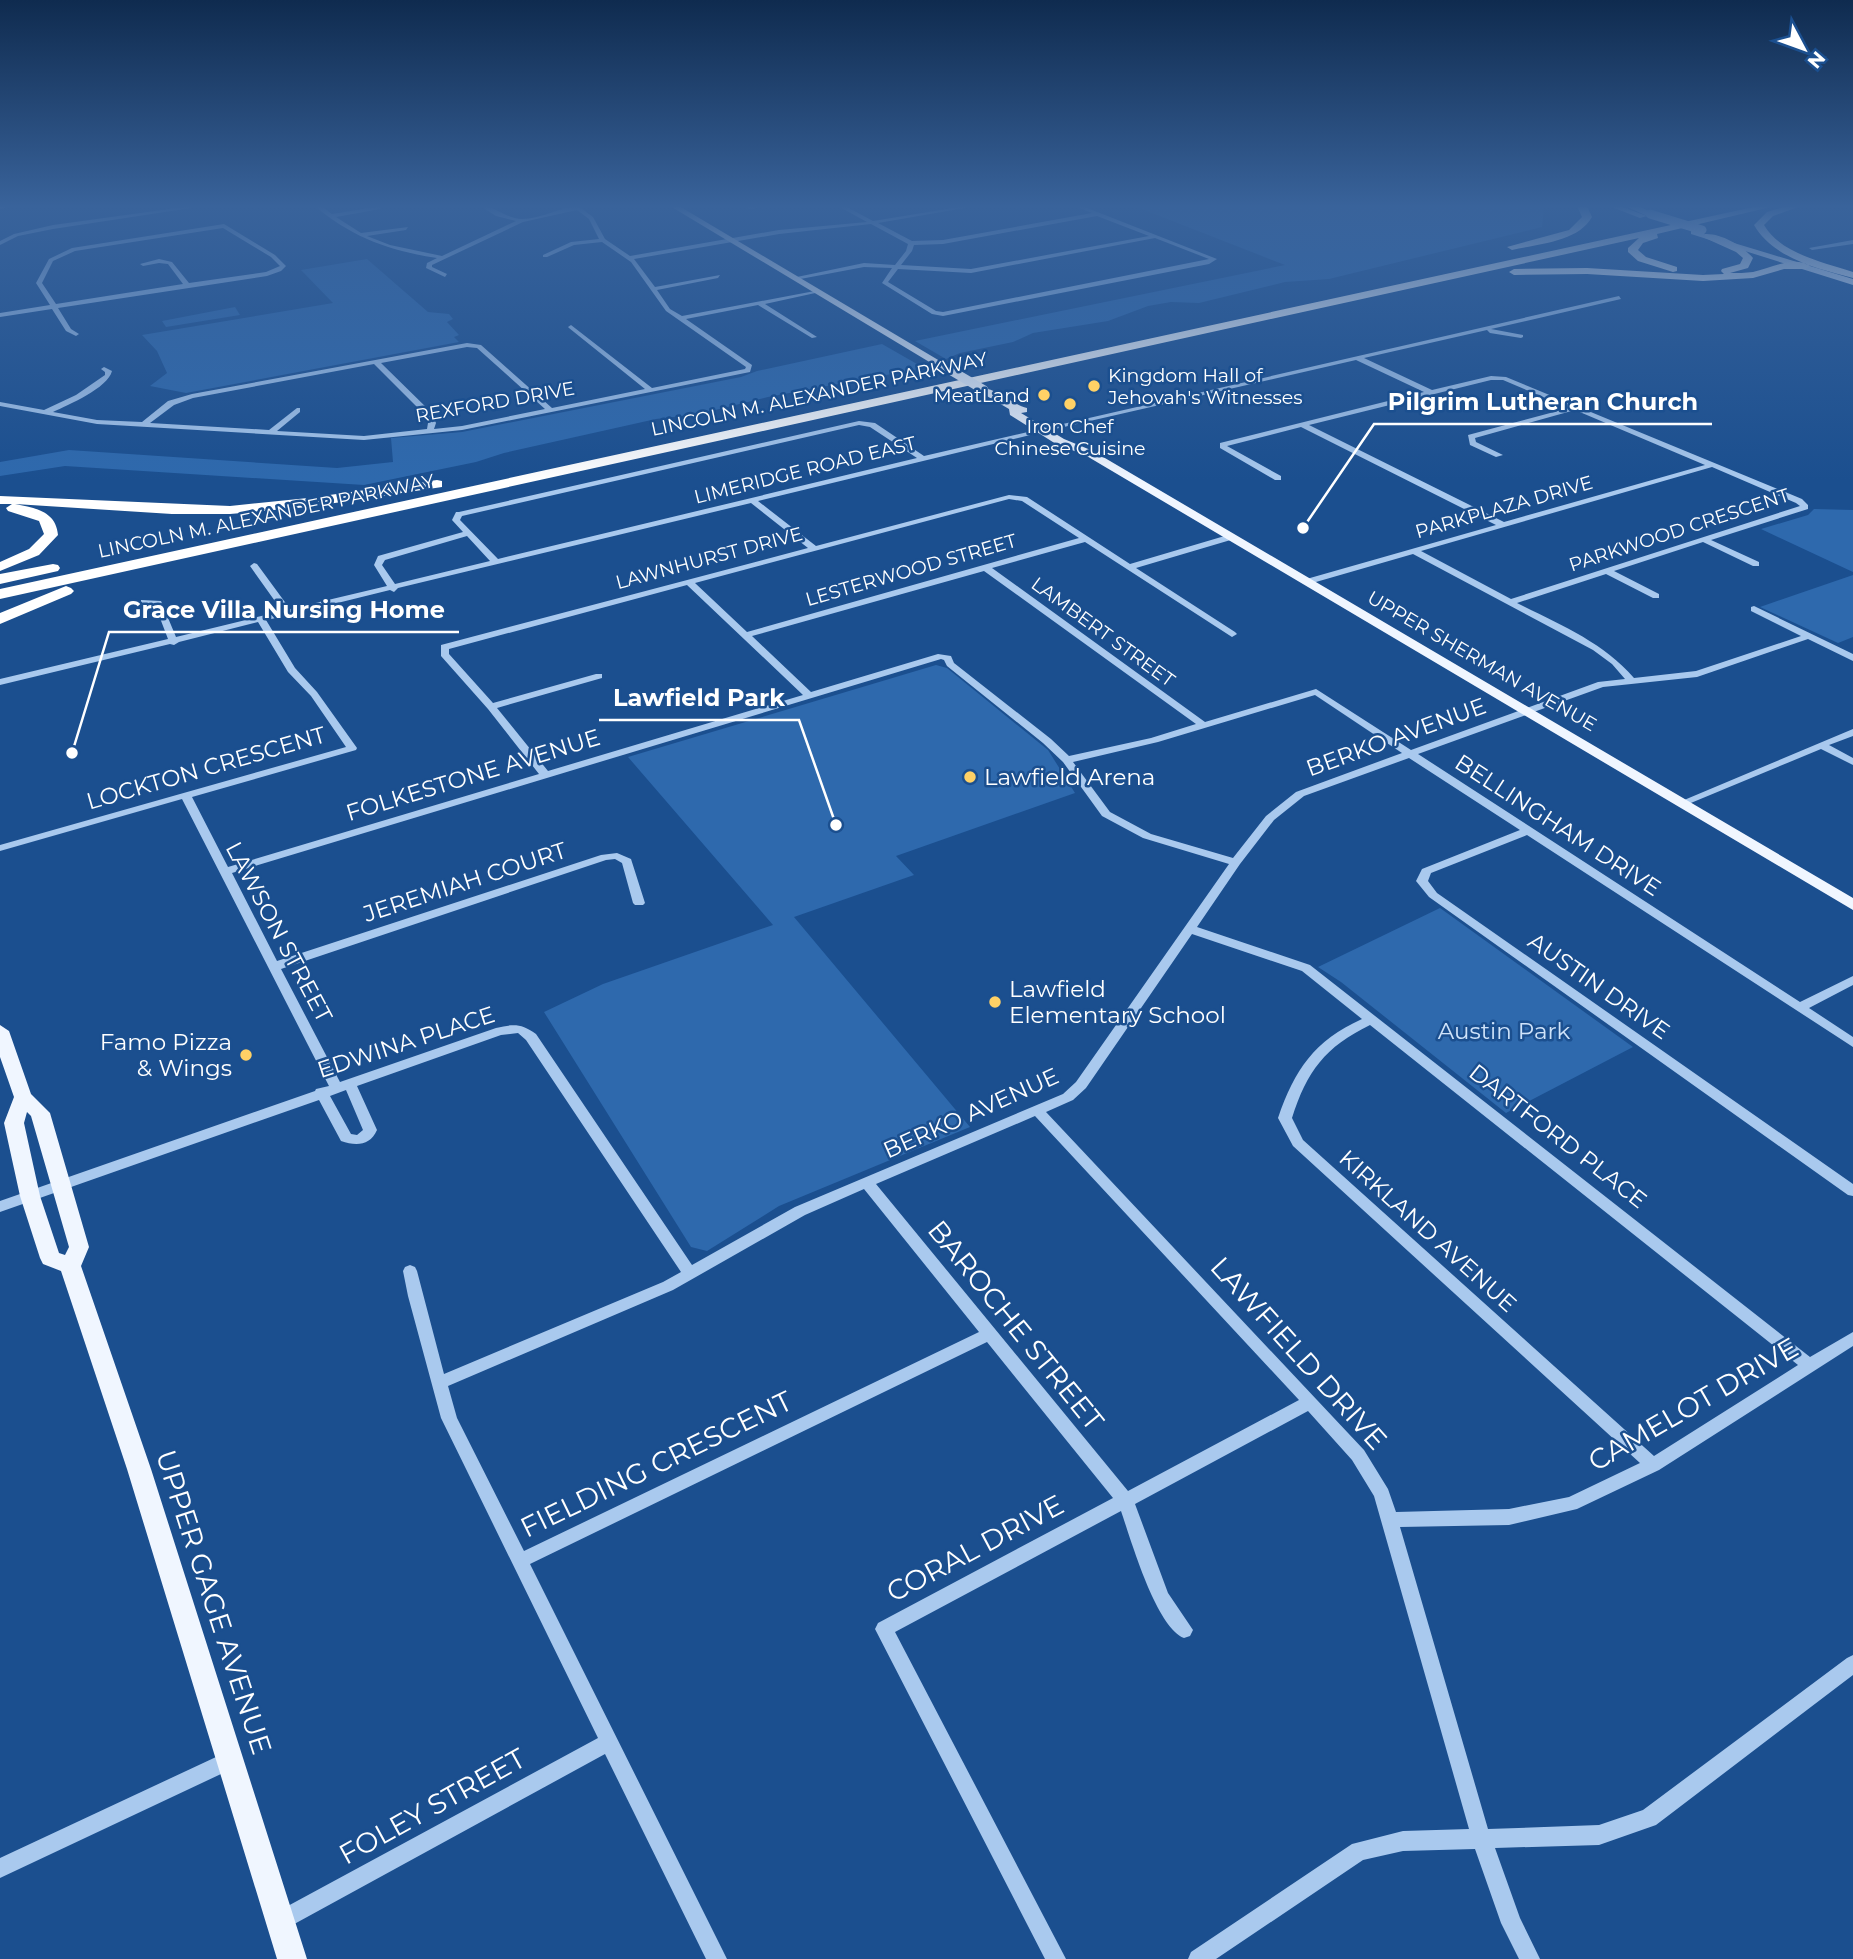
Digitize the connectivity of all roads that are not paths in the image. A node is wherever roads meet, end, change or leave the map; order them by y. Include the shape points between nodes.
1 (48, 297) edge
2 (108, 297) edge
3 (659, 297) edge
4 (787, 297) edge
5 (829, 297) edge
6 (909, 297) edge
7 (1028, 297) edge
8 (1297, 297) edge
9 (1349, 297) edge
10 (1619, 298) dead end
11 (760, 303) junction
12 (54, 306) junction
13 (0, 315) edge
14 (679, 319) junction
15 (571, 327) dead end
16 (76, 334) dead end
17 (1458, 335) junction
18 (1521, 336) dead end
19 (814, 337) dead end
20 (1357, 358) junction
21 (375, 361) junction
22 (104, 369) dead end
23 (650, 390) junction
24 (1431, 392) junction
25 (0, 404) edge
26 (1014, 408) junction
27 (1576, 408) junction
28 (297, 410) dead end
29 (550, 410) junction
30 (43, 413) junction
31 (1300, 424) junction
32 (142, 425) junction
33 (1055, 427) junction
34 (1041, 430) junction
35 (430, 431) junction
36 (270, 433) junction
37 (1089, 453) junction
38 (1499, 455) dead end
39 (923, 459) junction
40 (1712, 465) junction
41 (1278, 478) dead end
42 (437, 484) junction
43 (467, 491) junction
44 (0, 500) edge
45 (753, 501) junction
46 (0, 509) edge
47 (1503, 525) junction
48 (469, 533) junction
49 (1231, 537) junction
50 (1086, 539) junction
51 (1705, 540) junction
52 (814, 548) junction
53 (1414, 551) junction
54 (497, 563) junction
55 (1756, 564) dead end
56 (254, 566) dead end
57 (0, 567) edge
58 (984, 567) junction
59 (1130, 567) junction
60 (1608, 571) junction
61 (0, 579) edge
62 (688, 581) junction
63 (1306, 582) junction
64 (394, 589) junction
65 (0, 594) edge
66 (1656, 596) dead end
67 (144, 602) dead end
68 (1510, 602) junction
69 (1754, 609) dead end
70 (289, 614) junction
71 (0, 618) edge
72 (262, 621) junction
73 (1232, 634) dead end
74 (747, 635) junction
75 (1809, 636) junction
76 (174, 642) junction
77 (1853, 658) edge
78 (599, 676) dead end
79 (1631, 680) junction
80 (0, 682) edge
81 (810, 696) junction
82 (491, 707) junction
83 (1528, 711) junction
84 (1203, 725) junction
85 (1853, 732) edge
86 (1821, 745) junction
87 (1409, 753) junction
88 (1067, 760) junction
89 (1853, 762) edge
90 (545, 776) junction
91 (186, 796) junction
92 (1682, 803) junction
93 (1528, 831) junction
94 (0, 848) edge
95 (1236, 862) junction
96 (224, 872) junction
97 (639, 903) dead end
98 (1853, 905) edge
99 (1189, 929) junction
100 (274, 967) junction
101 (1853, 980) edge
102 (1799, 1008) junction
103 (1373, 1019) junction
104 (0, 1031) edge
105 (1853, 1043) edge
106 (342, 1085) junction
107 (321, 1092) junction
108 (23, 1097) junction
109 (1036, 1109) junction
110 (866, 1182) junction
111 (63, 1185) junction
112 (1853, 1191) edge
113 (30, 1196) junction
114 (0, 1207) edge
115 (70, 1266) junction
116 (410, 1272) dead end
117 (690, 1274) junction
118 (989, 1334) junction
119 (1853, 1338) edge
120 (1810, 1366) junction
121 (441, 1382) junction
122 (1310, 1402) junction
123 (1653, 1465) junction
124 (1125, 1500) junction
125 (1390, 1520) junction
126 (520, 1561) junction
127 (1184, 1630) dead end
128 (1853, 1664) edge
129 (610, 1741) junction
130 (231, 1759) junction
131 (1481, 1838) junction
132 (0, 1868) edge
133 (280, 1921) junction
134 (292, 1959) edge
135 (717, 1959) edge
136 (1056, 1959) edge
137 (1198, 1959) edge
138 (1530, 1959) edge

1 - 12 street
2 - 12 street
3 - 14 street, REXFORD DRIVE
4 - 11 street
5 - 26 main road, UPPER SHERMAN AVENUE, bridge
6 - 7 street via 943,314
8 - 42 highway, LINCOLN M. ALEXANDER PARKWAY
9 - 43 highway, LINCOLN M. ALEXANDER PARKWAY
10 - 17 street, LIMERIDGE ROAD EAST
11 - 14 street
11 - 19 street
12 - 13 street
12 - 16 street via 68,330
14 - 23 street, REXFORD DRIVE via 750,366 748,371
15 - 23 street
17 - 18 street via 1489,331
17 - 20 street, LIMERIDGE ROAD EAST
20 - 24 street
20 - 33 street, LIMERIDGE ROAD EAST
21 - 29 street via 477,345
21 - 32 street via 192,396 171,403
21 - 35 street via 429,415
22 - 30 street via 108,377 93,389
23 - 29 street, REXFORD DRIVE
24 - 27 street, PARKWOOD CRESCENT via 1504,378
24 - 31 street, PARKWOOD CRESCENT
25 - 30 street, REXFORD DRIVE
26 - 33 main road, UPPER SHERMAN AVENUE
26 - 34 main road, UPPER SHERMAN AVENUE via 1014,413
27 - 38 street via 1471,437 1473,443
27 - 40 street, PARKWOOD CRESCENT
28 - 36 street
29 - 35 street, REXFORD DRIVE
30 - 32 street, REXFORD DRIVE
31 - 41 street, PARKWOOD CRESCENT via 1223,445
31 - 47 street
32 - 36 street, REXFORD DRIVE
33 - 34 street, LIMERIDGE ROAD EAST
33 - 37 main road, UPPER SHERMAN AVENUE via 1086,446
34 - 37 main road, UPPER SHERMAN AVENUE
34 - 39 street, LIMERIDGE ROAD EAST
35 - 36 street, REXFORD DRIVE via 347,438
37 - 49 main road, UPPER SHERMAN AVENUE
39 - 45 street, LIMERIDGE ROAD EAST
39 - 48 street via 872,425 857,423 464,511 455,518
40 - 47 street, PARKPLAZA DRIVE
40 - 51 street, PARKWOOD CRESCENT via 1805,507
42 - 44 highway via 229,510
42 - 61 highway, LINCOLN M. ALEXANDER PARKWAY
43 - 65 highway, LINCOLN M. ALEXANDER PARKWAY
43 - 71 highway via 439,502 92,583
45 - 52 street
45 - 54 street, LIMERIDGE ROAD EAST
46 - 57 highway via 35,512 51,525 51,536 43,545
47 - 53 street, PARKPLAZA DRIVE
48 - 54 street
48 - 64 street via 381,558 377,565
49 - 59 street
49 - 63 main road, UPPER SHERMAN AVENUE
50 - 52 street, LAWNHURST DRIVE via 1014,496
50 - 58 street, LESTERWOOD STREET
50 - 59 street, LAWNHURST DRIVE
51 - 55 street
51 - 60 street, PARKWOOD CRESCENT
52 - 62 street, LAWNHURST DRIVE
53 - 63 street, PARKPLAZA DRIVE
53 - 68 street
54 - 64 street, LIMERIDGE ROAD EAST
56 - 70 street
58 - 74 street, LESTERWOOD STREET
58 - 84 street, LAMBERT STREET
59 - 73 street, LAWNHURST DRIVE
60 - 66 street
60 - 68 street, PARKWOOD CRESCENT
62 - 74 street
62 - 82 street, LAWNHURST DRIVE via 444,647 444,654
63 - 83 main road, UPPER SHERMAN AVENUE
64 - 70 street, LIMERIDGE ROAD EAST
67 - 76 street via 158,603
68 - 79 street via 1596,648
69 - 75 street
70 - 72 street, LIMERIDGE ROAD EAST
72 - 76 street, LIMERIDGE ROAD EAST
72 - 91 street, LOCKTON CRESCENT via 291,670 352,748
74 - 81 street
75 - 77 street
75 - 79 street, BERKO AVENUE via 1714,669
76 - 80 street, LIMERIDGE ROAD EAST
78 - 82 street
79 - 83 street, BERKO AVENUE via 1601,684
81 - 88 street, FOLKESTONE AVENUE via 941,656
81 - 90 street, FOLKESTONE AVENUE
82 - 90 street, LAWNHURST DRIVE
83 - 87 street, BERKO AVENUE
83 - 92 main road, UPPER SHERMAN AVENUE
84 - 87 street, BELLINGHAM DRIVE via 1316,692
84 - 88 street, BELLINGHAM DRIVE
85 - 86 street
86 - 89 street
86 - 92 street
87 - 93 street, BELLINGHAM DRIVE
87 - 95 street, BERKO AVENUE via 1300,794 1270,818
88 - 95 street, FOLKESTONE AVENUE via 1105,814 1147,836
90 - 96 street, FOLKESTONE AVENUE
91 - 94 street, LOCKTON CRESCENT
91 - 96 street, LAWSON STREET
92 - 98 main road, UPPER SHERMAN AVENUE
93 - 102 street, BELLINGHAM DRIVE
93 - 112 street, AUSTIN DRIVE via 1426,871 1422,881 1433,895
95 - 99 street, BERKO AVENUE
96 - 100 street, LAWSON STREET
97 - 100 street, JEREMIAH COURT via 627,861 605,857
99 - 103 street, DARTFORD PLACE via 1306,968
99 - 109 street, BERKO AVENUE via 1081,1085 1068,1097
100 - 106 street, LAWSON STREET
101 - 102 street
102 - 105 street, BELLINGHAM DRIVE
103 - 120 street, DARTFORD PLACE
103 - 123 street, KIRKLAND AVENUE via 1321,1047 1292,1094 1285,1118 1298,1143
104 - 108 main road, UPPER GAGE AVENUE
106 - 107 street, EDWINA PLACE
106 - 107 street, LAWSON STREET via 370,1130 359,1140 346,1138
106 - 117 street, EDWINA PLACE via 500,1031 520,1029 531,1037
107 - 111 street, EDWINA PLACE
108 - 111 main road, UPPER GAGE AVENUE via 40,1113
108 - 113 main road via 14,1123
109 - 110 street, BERKO AVENUE
109 - 122 street, LAWFIELD DRIVE
110 - 117 street, BERKO AVENUE via 790,1216
110 - 118 street, BAROCHE STREET
111 - 113 street, EDWINA PLACE
111 - 115 main road, UPPER GAGE AVENUE via 79,1247
113 - 114 street, EDWINA PLACE
113 - 115 main road via 50,1258
115 - 130 main road, UPPER GAGE AVENUE
116 - 121 street
117 - 121 street, BERKO AVENUE
118 - 124 street, BAROCHE STREET
118 - 126 street, FIELDING CRESCENT
119 - 120 street, CAMELOT DRIVE
120 - 123 street, CAMELOT DRIVE
121 - 126 street via 449,1418
122 - 124 street, CORAL DRIVE
122 - 125 street, LAWFIELD DRIVE via 1358,1455 1382,1494
123 - 125 street, CAMELOT DRIVE via 1571,1504 1509,1517
124 - 127 street, BAROCHE STREET via 1161,1598
124 - 136 street, CORAL DRIVE via 884,1629
125 - 131 street, LAWFIELD DRIVE
126 - 129 street, FIELDING CRESCENT
128 - 131 street via 1649,1818 1599,1835
129 - 133 street, FOLEY STREET
129 - 135 street, FIELDING CRESCENT
130 - 132 street
130 - 133 main road, UPPER GAGE AVENUE
131 - 137 street via 1403,1841 1359,1851
131 - 138 street, LAWFIELD DRIVE via 1511,1923
133 - 134 main road, UPPER GAGE AVENUE

